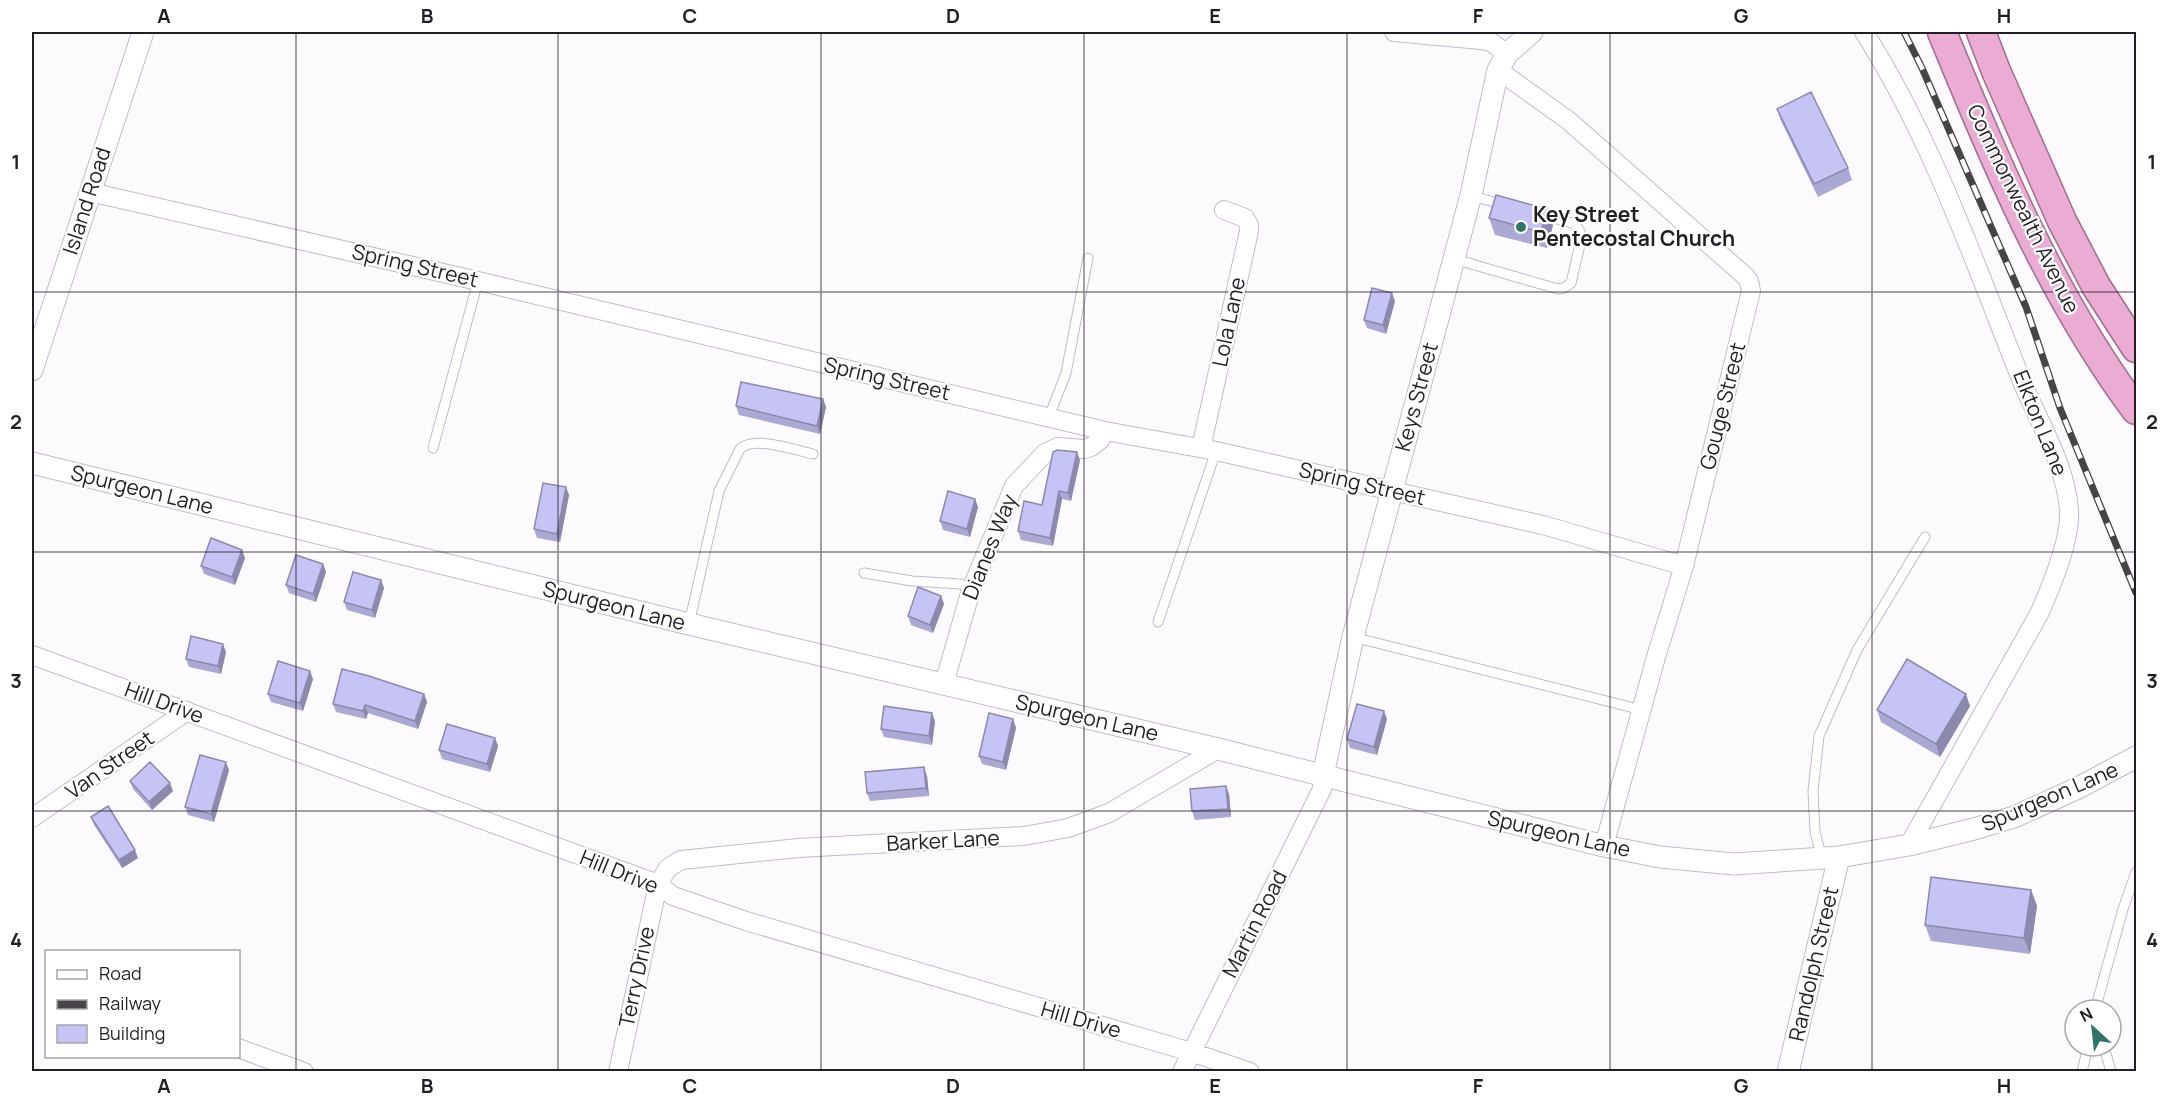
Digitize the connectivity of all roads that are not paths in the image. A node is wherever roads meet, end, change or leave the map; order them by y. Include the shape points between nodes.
1 (143, 32) edge
2 (1394, 32) edge
3 (1531, 32) edge
4 (1864, 32) edge
5 (1942, 32) edge
6 (1981, 32) edge
7 (1503, 62) junction
8 (1996, 71) junction
9 (1964, 86) junction
10 (90, 192) junction
11 (1471, 195) junction
12 (1516, 208) edge
13 (1224, 210) dead end
14 (1527, 211) edge
15 (1088, 258) dead end
16 (1454, 260) junction
17 (478, 281) junction
18 (2136, 348) edge
19 (2136, 363) edge
20 (32, 370) edge
21 (2113, 378) junction
22 (2136, 410) edge
23 (1049, 417) junction
24 (1105, 431) junction
25 (434, 448) dead end
26 (1209, 449) junction
27 (813, 454) dead end
28 (32, 463) edge
29 (1392, 491) junction
30 (1925, 537) dead end
31 (1684, 566) junction
32 (864, 573) dead end
33 (971, 590) junction
34 (1158, 622) dead end
35 (688, 624) junction
36 (1353, 637) junction
37 (32, 655) edge
38 (944, 684) junction
39 (1642, 710) junction
40 (187, 711) junction
41 (1218, 749) junction
42 (2136, 757) edge
43 (1323, 775) junction
44 (32, 818) edge
45 (1909, 845) junction
46 (1604, 846) junction
47 (1830, 858) junction
48 (2136, 872) edge
49 (658, 884) junction
50 (2098, 998) edge
51 (240, 1049) edge
52 (1191, 1052) junction
53 (304, 1071) edge
54 (618, 1071) edge
55 (1182, 1071) edge
56 (1250, 1071) edge
57 (1788, 1071) edge

1 - 10 street, Island Road
2 - 7 street via 1491,42
3 - 7 street
4 - 45 street, Elkton Lane via 1916,124 1958,218 2059,465 2069,513 2060,560 2039,614
5 - 9 highway, Commonwealth Avenue
6 - 8 highway, Commonwealth Avenue
7 - 11 street, Keys Street
7 - 31 street, Gouge Street via 1749,281 1751,291
8 - 9 highway
8 - 18 highway, Commonwealth Avenue via 2062,221 2096,286
9 - 21 highway, Commonwealth Avenue via 2046,266
10 - 17 street, Spring Street
10 - 20 street, Island Road
11 - 12 lane
11 - 16 street, Keys Street
13 - 26 street, Lola Lane via 1245,218 1249,231
14 - 16 lane via 1572,223 1582,236 1570,283 1564,288
15 - 23 lane via 1074,343
16 - 29 street, Keys Street
17 - 23 street, Spring Street
17 - 25 lane
19 - 21 highway
21 - 22 highway, Commonwealth Avenue
23 - 24 street, Spring Street
24 - 26 street, Spring Street
24 - 33 street, Dianes Way via 1091,447 1058,447 1045,453 1014,486
26 - 29 street, Spring Street
26 - 34 lane
27 - 35 lane via 755,442 740,449 719,491
28 - 35 street, Spurgeon Lane
29 - 31 street, Spring Street via 1543,525
29 - 36 street, Keys Street
30 - 47 lane via 1857,650 1820,736 1813,791 1815,832
31 - 39 street, Gouge Street
32 - 33 lane via 961,584
33 - 38 street, Dianes Way
35 - 38 street, Spurgeon Lane
36 - 39 lane
36 - 43 street, Keys Street
37 - 40 street, Hill Drive
38 - 41 street, Spurgeon Lane
39 - 46 street, Gouge Street
40 - 44 street, Van Street
40 - 49 street, Hill Drive
41 - 43 street, Spurgeon Lane
41 - 49 street, Barker Lane via 1109,813 1068,828 1024,836 716,855 681,860 668,868
42 - 45 street, Spurgeon Lane via 2014,817
43 - 46 street, Spurgeon Lane
43 - 52 street, Martin Road via 1322,789
45 - 47 street, Spurgeon Lane
46 - 47 street, Spurgeon Lane via 1660,857 1734,864
47 - 57 street, Randolph Street
48 - 50 lane
49 - 52 street, Hill Drive via 673,896 746,921
49 - 54 street, Terry Drive
51 - 53 street
52 - 55 street, Martin Road
52 - 56 street, Hill Drive

